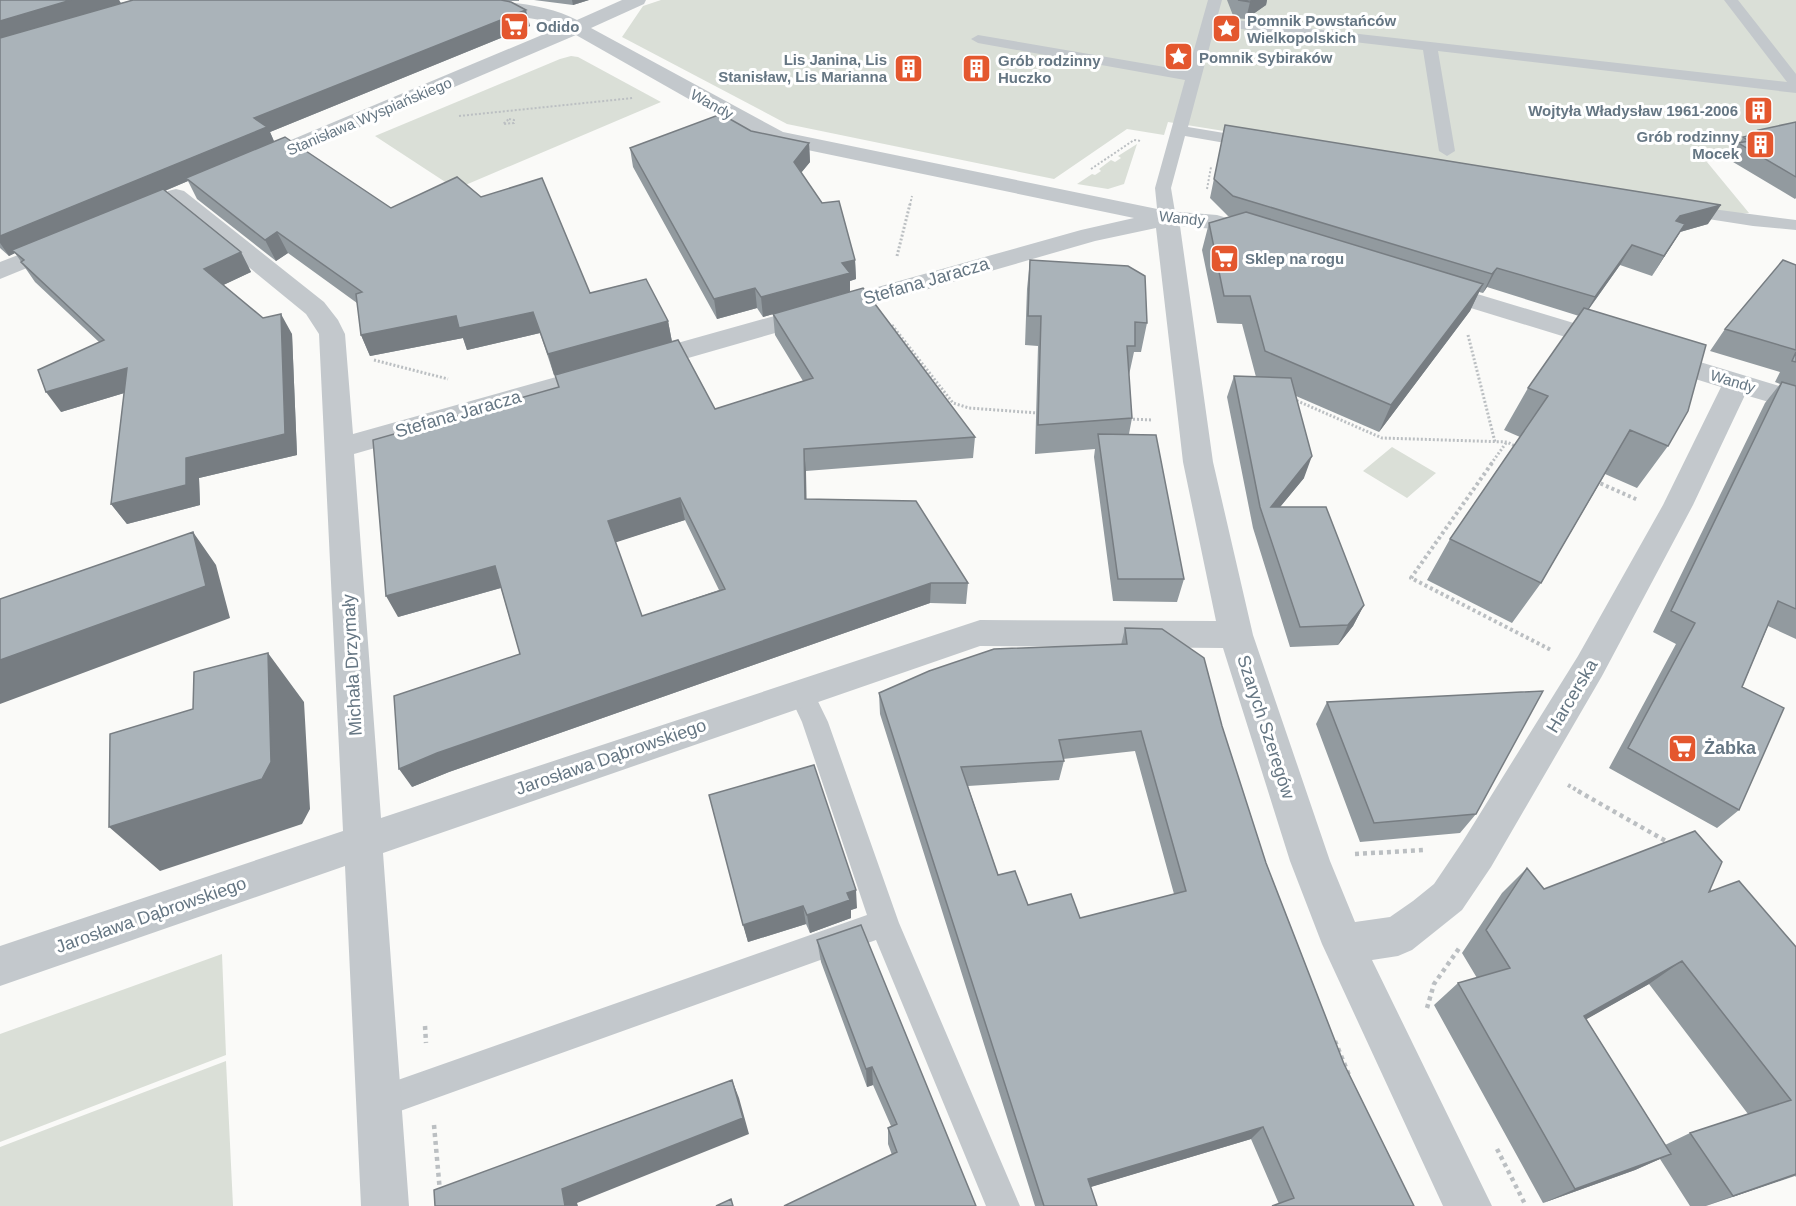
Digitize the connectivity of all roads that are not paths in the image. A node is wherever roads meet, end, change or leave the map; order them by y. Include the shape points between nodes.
1 (457, 0) edge
2 (637, 0) edge
3 (1215, 0) edge
4 (1731, 0) edge
5 (1209, 21) junction
6 (576, 28) junction
7 (978, 39) dead end
8 (1430, 47) junction
9 (1194, 77) junction
10 (1796, 86) edge
11 (1176, 137) junction
12 (1274, 146) edge
13 (1448, 151) dead end
14 (242, 169) edge
15 (176, 196) edge
16 (1671, 208) edge
17 (1167, 218) junction
18 (1796, 225) edge
19 (77, 238) edge
20 (1284, 243) edge
21 (0, 271) edge
22 (1409, 281) edge
23 (1737, 382) junction
24 (1796, 401) edge
25 (339, 448) junction
26 (1236, 635) junction
27 (801, 692) junction
28 (363, 842) junction
29 (884, 923) junction
30 (1343, 944) junction
31 (0, 966) edge
32 (378, 1103) junction
33 (385, 1206) edge
34 (1003, 1206) edge
35 (1468, 1206) edge

1 - 6 street, Wandy via 548,15
2 - 6 street, Stanisława Wyspiańskiego
3 - 5 lane
4 - 10 lane
5 - 8 lane
5 - 9 lane
6 - 14 street, Stanisława Wyspiańskiego
6 - 17 street, Wandy via 777,137
7 - 9 lane
8 - 10 lane
8 - 13 lane
9 - 11 lane
11 - 12 lane
11 - 17 lane via 1163,188
15 - 25 street, Michała Drzymały via 326,320 332,334
16 - 18 lane
17 - 20 street, Wandy via 1216,222
17 - 25 street, Stefana Jaracza via 1078,238
17 - 26 street, Szarych Szeregów via 1198,462
19 - 21 street
22 - 23 street, Wandy
23 - 24 street, Wandy
23 - 30 street, Harcerska via 1677,505 1590,666 1448,897 1398,936
25 - 28 street, Michała Drzymały
26 - 27 street, Jarosława Dąbrowskiego via 980,633
26 - 30 street, Szarych Szeregów via 1310,861
27 - 28 street, Jarosława Dąbrowskiego
27 - 29 lane via 815,722
28 - 31 street, Jarosława Dąbrowskiego
28 - 32 street, Michała Drzymały
29 - 32 lane
29 - 34 lane
30 - 35 street, Szarych Szeregów
32 - 33 street, Michała Drzymały

